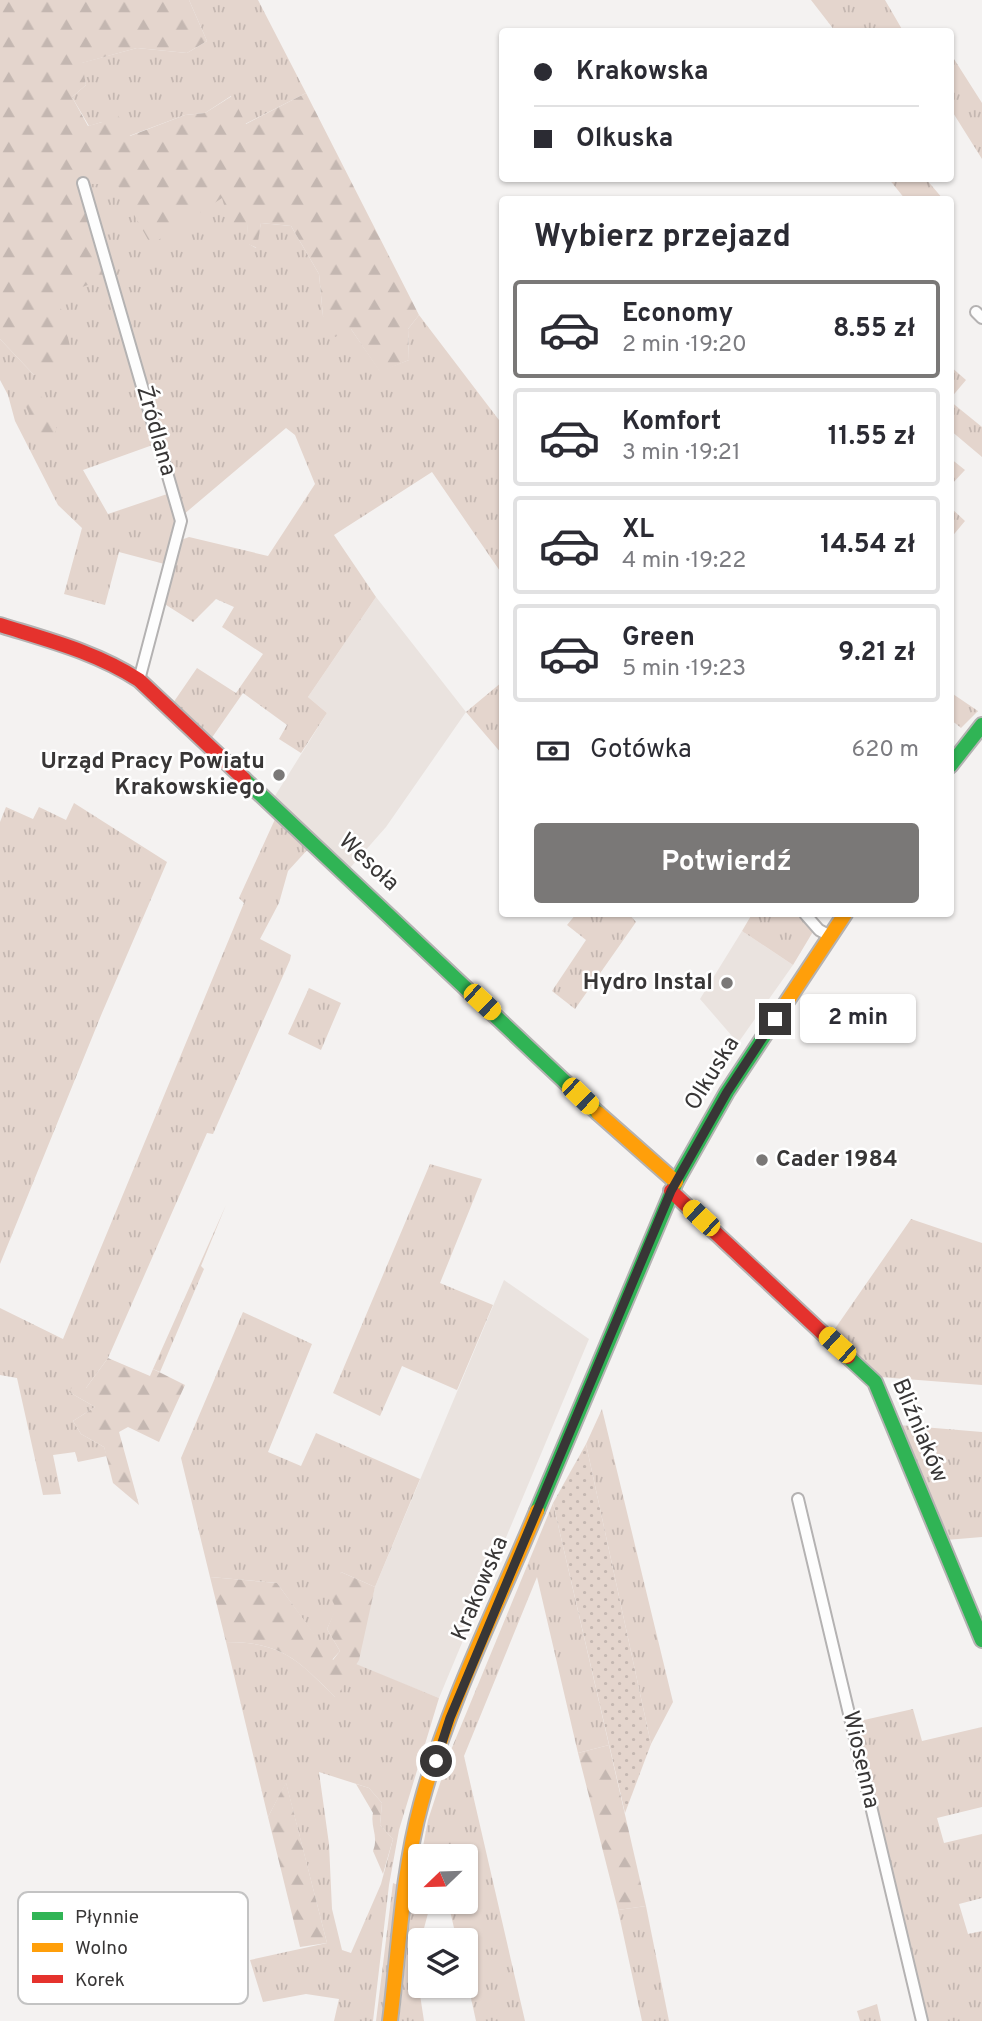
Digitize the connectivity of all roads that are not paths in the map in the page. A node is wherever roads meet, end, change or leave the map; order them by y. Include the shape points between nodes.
1 (83, 183) dead end
2 (0, 625) edge
3 (139, 680) junction
4 (980, 732) edge
5 (954, 761) edge
6 (808, 917) edge
7 (843, 917) edge
8 (830, 936) junction
9 (674, 1186) junction
10 (798, 1499) dead end
11 (981, 1633) edge
12 (390, 2021) edge
13 (922, 2021) edge

1 - 3 street, Źródlana via 181,521
2 - 3 street, Wesoła via 90,654
3 - 9 street, Wesoła
4 - 5 street
6 - 8 street
7 - 8 street, Olkuska
8 - 9 street, Olkuska via 727,1092
9 - 11 street, Bliźniaków via 875,1382
9 - 12 street, Krakowska via 446,1730 421,1804 412,1849
10 - 13 street, Wiosenna

